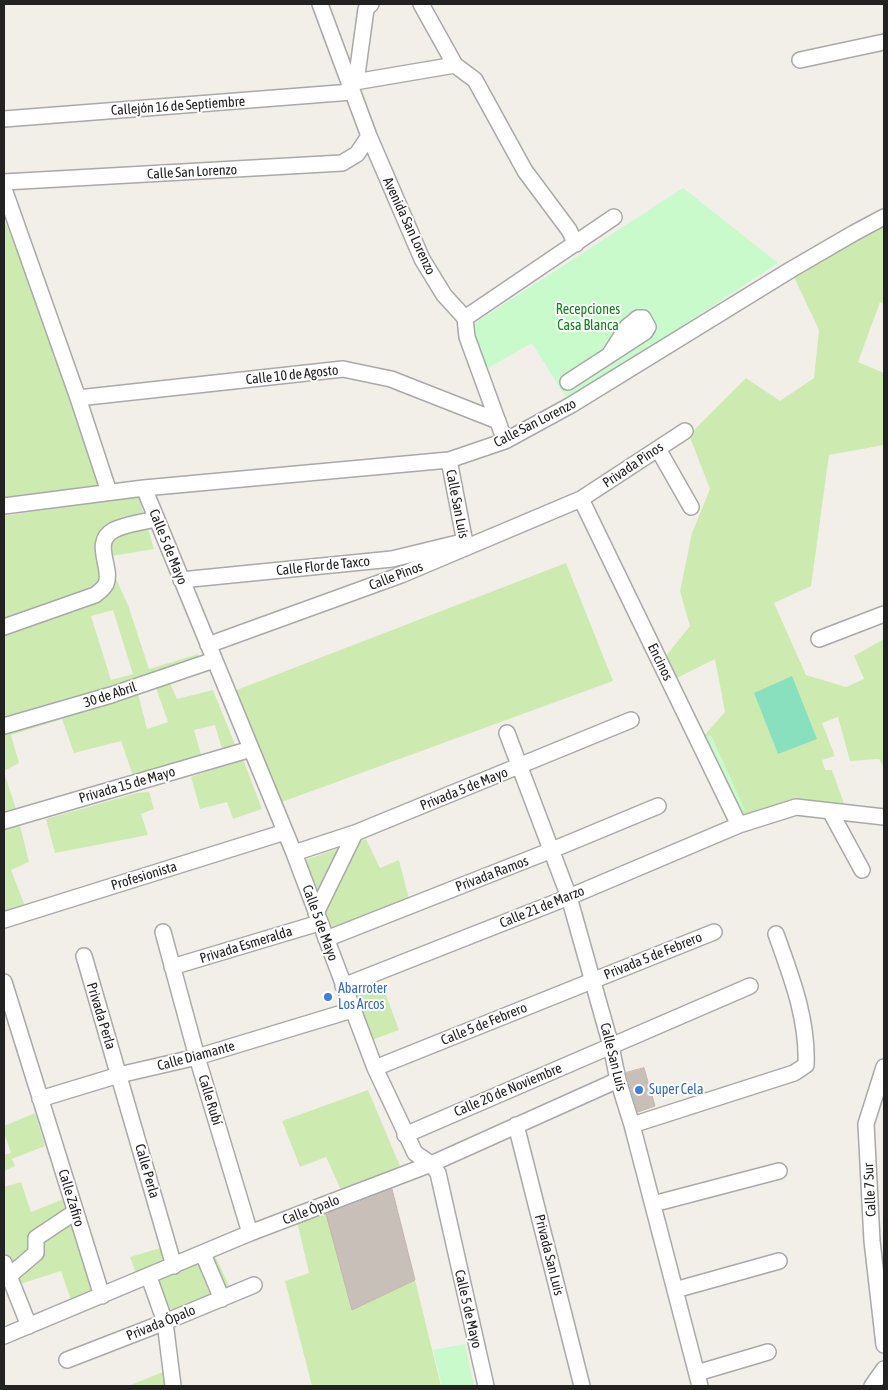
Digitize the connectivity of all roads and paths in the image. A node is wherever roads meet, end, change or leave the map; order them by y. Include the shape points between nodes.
1 (320, 4) edge
2 (382, 4) edge
3 (421, 4) edge
4 (368, 6) edge
5 (884, 42) edge
6 (800, 60) dead end
7 (455, 65) junction
8 (352, 86) junction
9 (4, 119) edge
10 (369, 136) junction
11 (4, 182) edge
12 (4, 189) edge
13 (614, 217) dead end
14 (884, 217) edge
15 (576, 244) junction
16 (465, 318) junction
17 (610, 354) dead end
18 (594, 364) junction
19 (568, 382) dead end
20 (608, 382) junction
21 (78, 398) junction
22 (498, 421) junction
23 (685, 431) dead end
24 (505, 441) junction
25 (658, 449) junction
26 (449, 460) junction
27 (144, 488) junction
28 (109, 492) junction
29 (581, 500) junction
30 (4, 506) edge
31 (691, 507) dead end
32 (156, 519) junction
33 (465, 544) junction
34 (181, 580) junction
35 (884, 614) edge
36 (4, 627) edge
37 (819, 639) dead end
38 (208, 645) junction
39 (214, 660) junction
40 (632, 720) dead end
41 (4, 726) edge
42 (507, 733) dead end
43 (251, 749) junction
44 (519, 767) junction
45 (658, 806) dead end
46 (830, 811) junction
47 (884, 817) edge
48 (4, 821) edge
49 (739, 825) junction
50 (285, 832) junction
51 (355, 833) junction
52 (552, 850) junction
53 (294, 853) junction
54 (862, 870) dead end
55 (569, 897) junction
56 (318, 918) junction
57 (4, 920) edge
58 (163, 932) dead end
59 (714, 932) dead end
60 (776, 934) dead end
61 (326, 939) junction
62 (84, 956) dead end
63 (172, 967) junction
64 (592, 981) junction
65 (4, 982) edge
66 (343, 986) junction
67 (750, 986) dead end
68 (352, 1010) junction
69 (611, 1046) junction
70 (197, 1057) junction
71 (884, 1067) edge
72 (375, 1068) junction
73 (119, 1075) junction
74 (618, 1080) junction
75 (40, 1099) junction
76 (516, 1125) junction
77 (632, 1125) junction
78 (405, 1135) junction
79 (431, 1164) junction
80 (779, 1171) dead end
81 (653, 1204) junction
82 (75, 1212) junction
83 (250, 1233) junction
84 (203, 1254) junction
85 (779, 1261) dead end
86 (174, 1266) junction
87 (7, 1269) edge
88 (149, 1277) junction
89 (254, 1285) dead end
90 (675, 1290) junction
91 (102, 1296) junction
92 (222, 1299) junction
93 (165, 1322) junction
94 (29, 1326) junction
95 (4, 1336) edge
96 (884, 1345) edge
97 (768, 1352) dead end
98 (67, 1360) dead end
99 (884, 1370) edge
100 (699, 1380) edge
101 (173, 1386) edge
102 (486, 1386) edge
103 (582, 1386) edge
104 (872, 1386) edge

1 - 8 street, Avenida San Lorenzo
2 - 4 street
3 - 7 street
4 - 8 street
5 - 6 street
7 - 8 street, Callejón 16 de Septiembre
7 - 15 street via 475,80 525,171
8 - 9 street, Callejón 16 de Septiembre
8 - 10 street, Avenida San Lorenzo
10 - 11 street, Calle San Lorenzo via 357,154 342,163
10 - 16 street, Avenida San Lorenzo via 422,259 444,296
12 - 21 street
13 - 15 street
14 - 20 street, Calle San Lorenzo via 792,269
15 - 16 street
16 - 22 street via 467,337
17 - 18 street
18 - 19 street
18 - 20 street
20 - 24 street, Calle San Lorenzo
21 - 22 street, Calle 10 de Agosto via 343,369 391,378
21 - 28 street
22 - 24 street
23 - 25 street, Privada Pinos
24 - 26 street, Calle San Lorenzo
25 - 29 street, Privada Pinos
25 - 31 street
26 - 27 street, Calle San Lorenzo
26 - 33 street, Calle San Luis
27 - 28 street, Calle San Lorenzo
27 - 32 street, Calle 5 de Mayo
28 - 30 street, Calle San Lorenzo
29 - 33 street, Calle Pinos
29 - 49 street, Encinos
32 - 34 street, Calle 5 de Mayo
32 - 36 street via 108,534 103,557 108,575 106,586 95,595
33 - 34 street, Calle Flor de Taxco via 392,559
33 - 38 street, Calle Pinos via 401,575
34 - 38 street, Calle 5 de Mayo
35 - 37 street
38 - 39 street, Calle 5 de Mayo
39 - 41 street, 30 de Abril via 111,695
39 - 43 street, Calle 5 de Mayo
40 - 44 street, Privada 5 de Mayo
42 - 44 street, Calle San Luis
43 - 48 street, Privada 15 de Mayo
43 - 50 street, Calle 5 de Mayo
44 - 51 street, Privada 5 de Mayo
44 - 52 street, Calle San Luis
45 - 52 street, Privada Ramos
46 - 47 street, Calle 21 de Marzo
46 - 49 street, Calle 21 de Marzo via 796,807
46 - 54 street
49 - 55 street, Calle 21 de Marzo
50 - 53 street, Calle 5 de Mayo
50 - 57 street, Profesionista
51 - 53 street, Privada 5 de Mayo
51 - 56 street
52 - 55 street, Calle San Luis
52 - 61 street, Privada Ramos
53 - 56 street, Calle 5 de Mayo
55 - 64 street, Calle San Luis
55 - 66 street, Calle 21 de Marzo
56 - 61 street, Calle 5 de Mayo
56 - 63 street, Privada Esmeralda
58 - 63 street, Calle Rubí
59 - 64 street, Privada 5 de Febrero
60 - 77 street via 801,1005 806,1065 794,1073
61 - 66 street, Calle 5 de Mayo
62 - 73 street, Privada Perla
63 - 70 street, Calle Rubí
64 - 69 street, Calle San Luis
64 - 72 street, Calle 5 de Febrero
65 - 75 street, Calle Zafiro
66 - 68 street, Calle 5 de Mayo
67 - 69 street, Calle 20 de Noviembre
68 - 70 street, Calle Diamante
68 - 72 street, Calle 5 de Mayo
69 - 74 street, Calle San Luis
69 - 78 street, Calle 20 de Noviembre
70 - 73 street, Calle Diamante
70 - 83 street, Calle Rubí
71 - 96 street, Calle 7 Sur via 866,1124 872,1242
72 - 78 street, Calle 5 de Mayo
73 - 75 street, Calle Diamante
73 - 86 street, Calle Perla
74 - 76 street, Calle Ópalo
74 - 77 street, Calle San Luis
75 - 82 street, Calle Zafiro
76 - 79 street, Calle Ópalo
76 - 103 street, Privada San Luis
77 - 81 street, Calle San Luis
78 - 79 street, Calle 5 de Mayo via 415,1153
79 - 83 street, Calle Ópalo
79 - 102 street, Calle 5 de Mayo via 438,1173
80 - 81 street
81 - 90 street, Calle San Luis
82 - 87 street via 36,1238 36,1253
82 - 91 street, Calle Zafiro
83 - 84 street, Calle Ópalo
84 - 86 street, Calle Ópalo
84 - 92 street
85 - 90 street
86 - 88 street, Calle Ópalo
87 - 94 street
88 - 91 street, Calle Ópalo
88 - 93 street
89 - 92 street, Privada Ópalo
90 - 100 street, Calle San Luis
91 - 94 street, Calle Ópalo
92 - 93 street, Privada Ópalo
93 - 98 street, Privada Ópalo
93 - 101 street
94 - 95 street, Calle Ópalo
97 - 100 street
99 - 104 street

